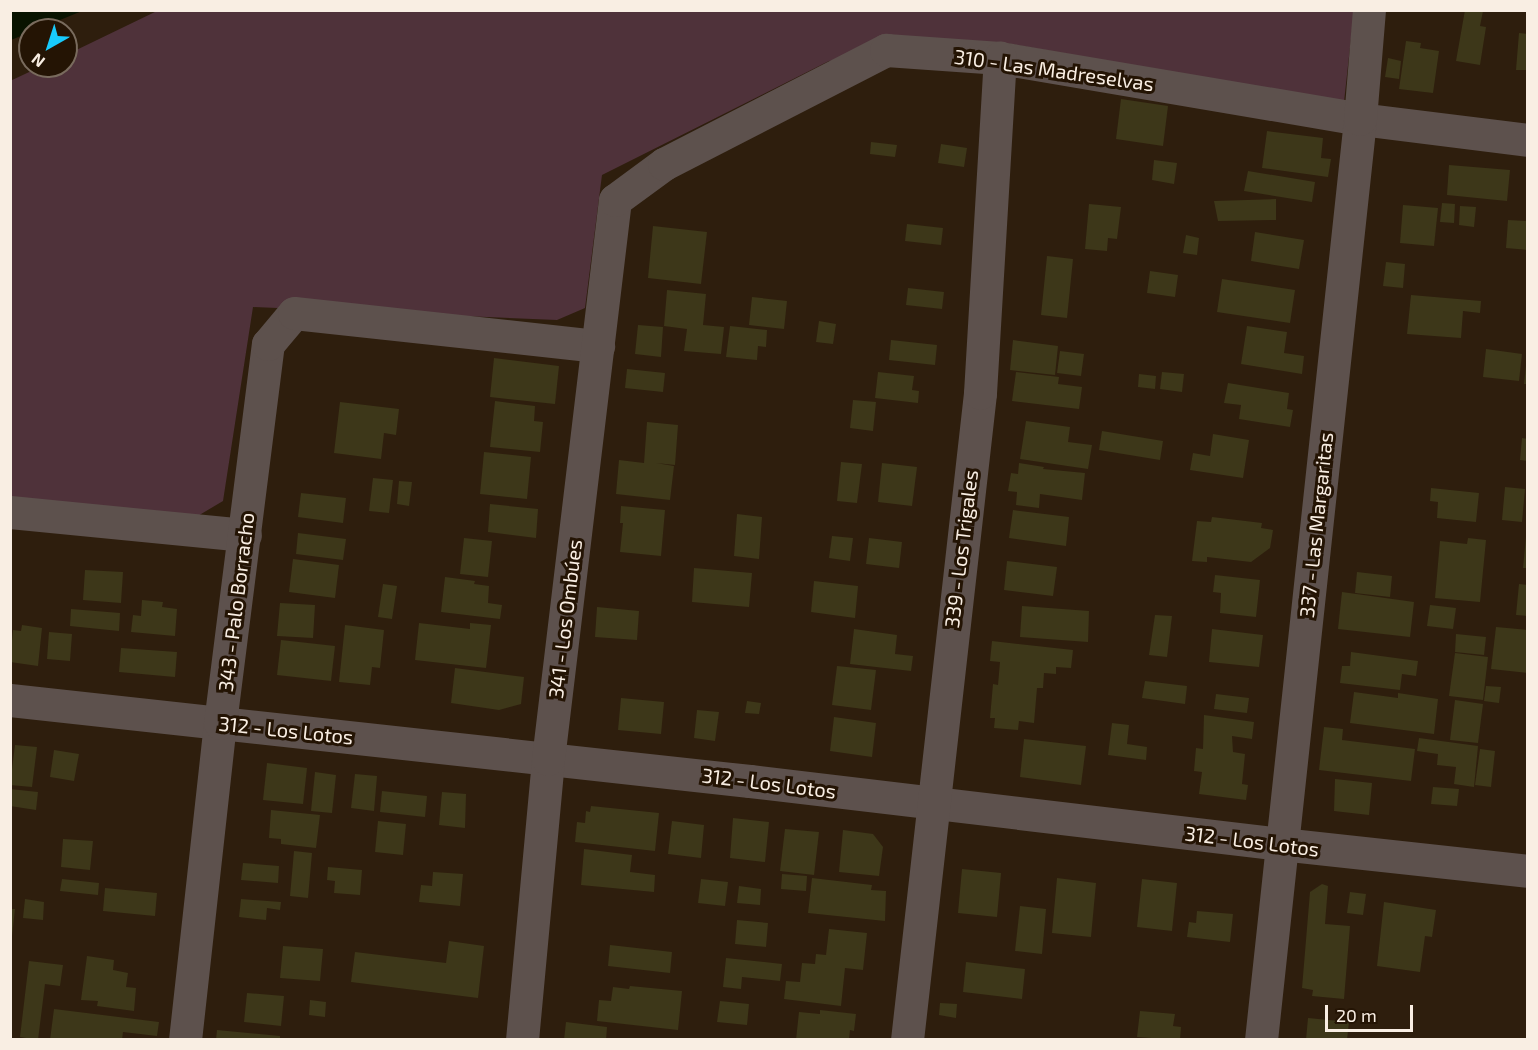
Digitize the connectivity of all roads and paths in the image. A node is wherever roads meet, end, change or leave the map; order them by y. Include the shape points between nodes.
1 (1369, 10) edge
2 (1000, 58) junction
3 (1360, 120) junction
4 (1527, 140) edge
5 (615, 200) joint
6 (598, 346) junction
7 (10, 512) edge
8 (245, 535) junction
9 (10, 700) edge
10 (220, 723) junction
11 (548, 759) junction
12 (931, 803) junction
13 (1281, 844) junction
14 (1527, 871) edge
15 (185, 1040) edge
16 (522, 1040) edge
17 (907, 1040) edge
18 (1261, 1040) edge

1 - 3 street, 337 - Las Margaritas
2 - 3 street, 310 - Las Madreselvas
2 - 5 street, 310 - Las Madreselvas via 886,50 664,164
2 - 12 street, 339 - Los Trigales via 980,393
3 - 4 street, 310 - Las Madreselvas
3 - 13 street, 337 - Las Margaritas
5 - 6 street, 341 - Los Ombúes
6 - 8 street, 343 - Palo Borracho via 294,313 268,344
6 - 11 street, 341 - Los Ombúes
7 - 8 street
8 - 10 street, 343 - Palo Borracho
9 - 10 street, 312 - Los Lotos
10 - 11 street, 312 - Los Lotos
10 - 15 street, 343 - Palo Borracho
11 - 12 street, 312 - Los Lotos
11 - 16 street, 341 - Los Ombúes
12 - 13 street, 312 - Los Lotos
12 - 17 street, 339 - Los Trigales
13 - 14 street, 312 - Los Lotos
13 - 18 street, 337 - Las Margaritas

